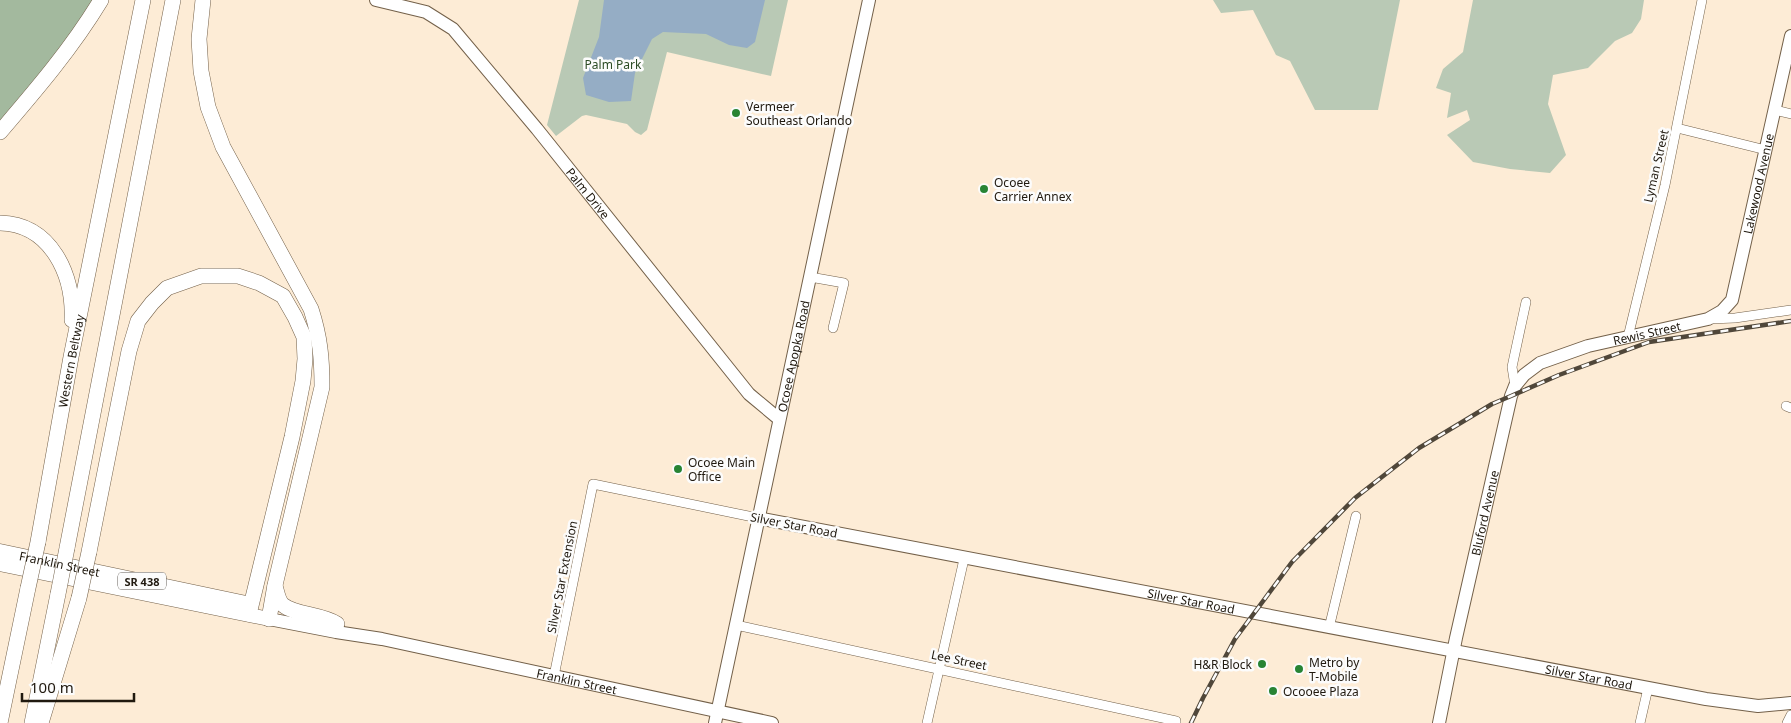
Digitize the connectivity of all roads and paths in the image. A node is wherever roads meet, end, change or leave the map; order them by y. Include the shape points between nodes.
1 (102, 0) edge
2 (142, 0) edge
3 (173, 0) edge
4 (203, 0) edge
5 (376, 0) edge
6 (869, 0) edge
7 (1702, 0) edge
8 (416, 4) edge
9 (1791, 36) edge
10 (1775, 110) junction
11 (1791, 114) edge
12 (1677, 128) junction
13 (0, 132) edge
14 (1766, 150) junction
15 (0, 223) edge
16 (810, 277) junction
17 (1526, 302) dead end
18 (1791, 310) edge
19 (1708, 319) junction
20 (833, 328) dead end
21 (1628, 337) junction
22 (71, 357) junction
23 (1515, 386) junction
24 (779, 419) junction
25 (593, 484) joint
26 (1356, 516) dead end
27 (758, 518) junction
28 (0, 551) edge
29 (964, 558) junction
30 (0, 564) edge
31 (32, 564) junction
32 (275, 585) junction
33 (250, 609) junction
34 (270, 614) junction
35 (337, 624) junction
36 (736, 625) junction
37 (1329, 628) junction
38 (382, 639) junction
39 (1454, 651) junction
40 (939, 668) junction
41 (554, 676) junction
42 (1648, 688) junction
43 (1791, 703) edge
44 (1791, 715) edge
45 (716, 718) edge
46 (1176, 722) edge
47 (0, 723) edge
48 (32, 723) edge
49 (41, 723) edge
50 (772, 723) edge
51 (928, 723) edge
52 (1439, 723) edge
53 (1640, 723) edge
54 (1787, 723) edge

1 - 13 highway via 49,74
2 - 22 highway, Western Beltway
3 - 48 highway, bridge
4 - 32 highway via 199,39 208,107 223,148 311,309 322,359 322,387
5 - 8 main road, Palm Drive
6 - 16 main road, Ocoee Apopka Road
7 - 12 street, Lyman Street
8 - 24 main road, Palm Drive via 465,42 749,394
9 - 10 main road, Lakewood Avenue
10 - 11 street
10 - 14 main road, Lakewood Avenue
12 - 14 street
12 - 21 street, Lyman Street
14 - 19 main road, Lakewood Avenue via 1732,300
15 - 22 highway via 9,223 38,234 57,256 67,278 72,308
16 - 20 street via 844,282
16 - 24 main road, Ocoee Apopka Road
17 - 23 street, Bluford Avenue via 1512,367
18 - 19 street, Rewis Street
19 - 21 main road, Rewis Street
21 - 23 main road, Rewis Street via 1588,346 1540,363
22 - 47 highway, Western Beltway, bridge via 38,542
23 - 39 main road, Bluford Avenue
24 - 27 main road, Ocoee Apopka Road
25 - 27 street, Silver Star Road
25 - 41 street, Silver Star Extension
26 - 37 street
27 - 29 main road, Silver Star Road
27 - 36 main road, Ocoee Apopka Road
28 - 31 main road, Franklin Street
29 - 37 main road, Silver Star Road
29 - 40 street
30 - 31 main road, Franklin Street
31 - 33 main road, Franklin Street / SR 438
32 - 34 highway
32 - 35 highway via 282,605
33 - 34 main road, Franklin Street / SR 438
33 - 49 highway, bridge via 292,437 303,381 304,337 283,296 238,276 201,276 167,288 138,321 79,598
34 - 35 main road, Franklin Street / SR 438
34 - 38 main road, Franklin Street / SR 438 via 336,632
35 - 38 main road, Franklin Street / SR 438
36 - 40 street, Lee Street
36 - 45 main road, Ocoee Apopka Road
37 - 39 main road, Silver Star Road
38 - 41 main road, Franklin Street / SR 438
39 - 42 main road, Silver Star Road
39 - 52 main road, Bluford Avenue
40 - 46 street, Lee Street
40 - 51 street
41 - 45 main road, Franklin Street / SR 438
42 - 43 main road, Silver Star Road via 1758,706
42 - 53 street
44 - 54 street
45 - 50 main road, Franklin Street

